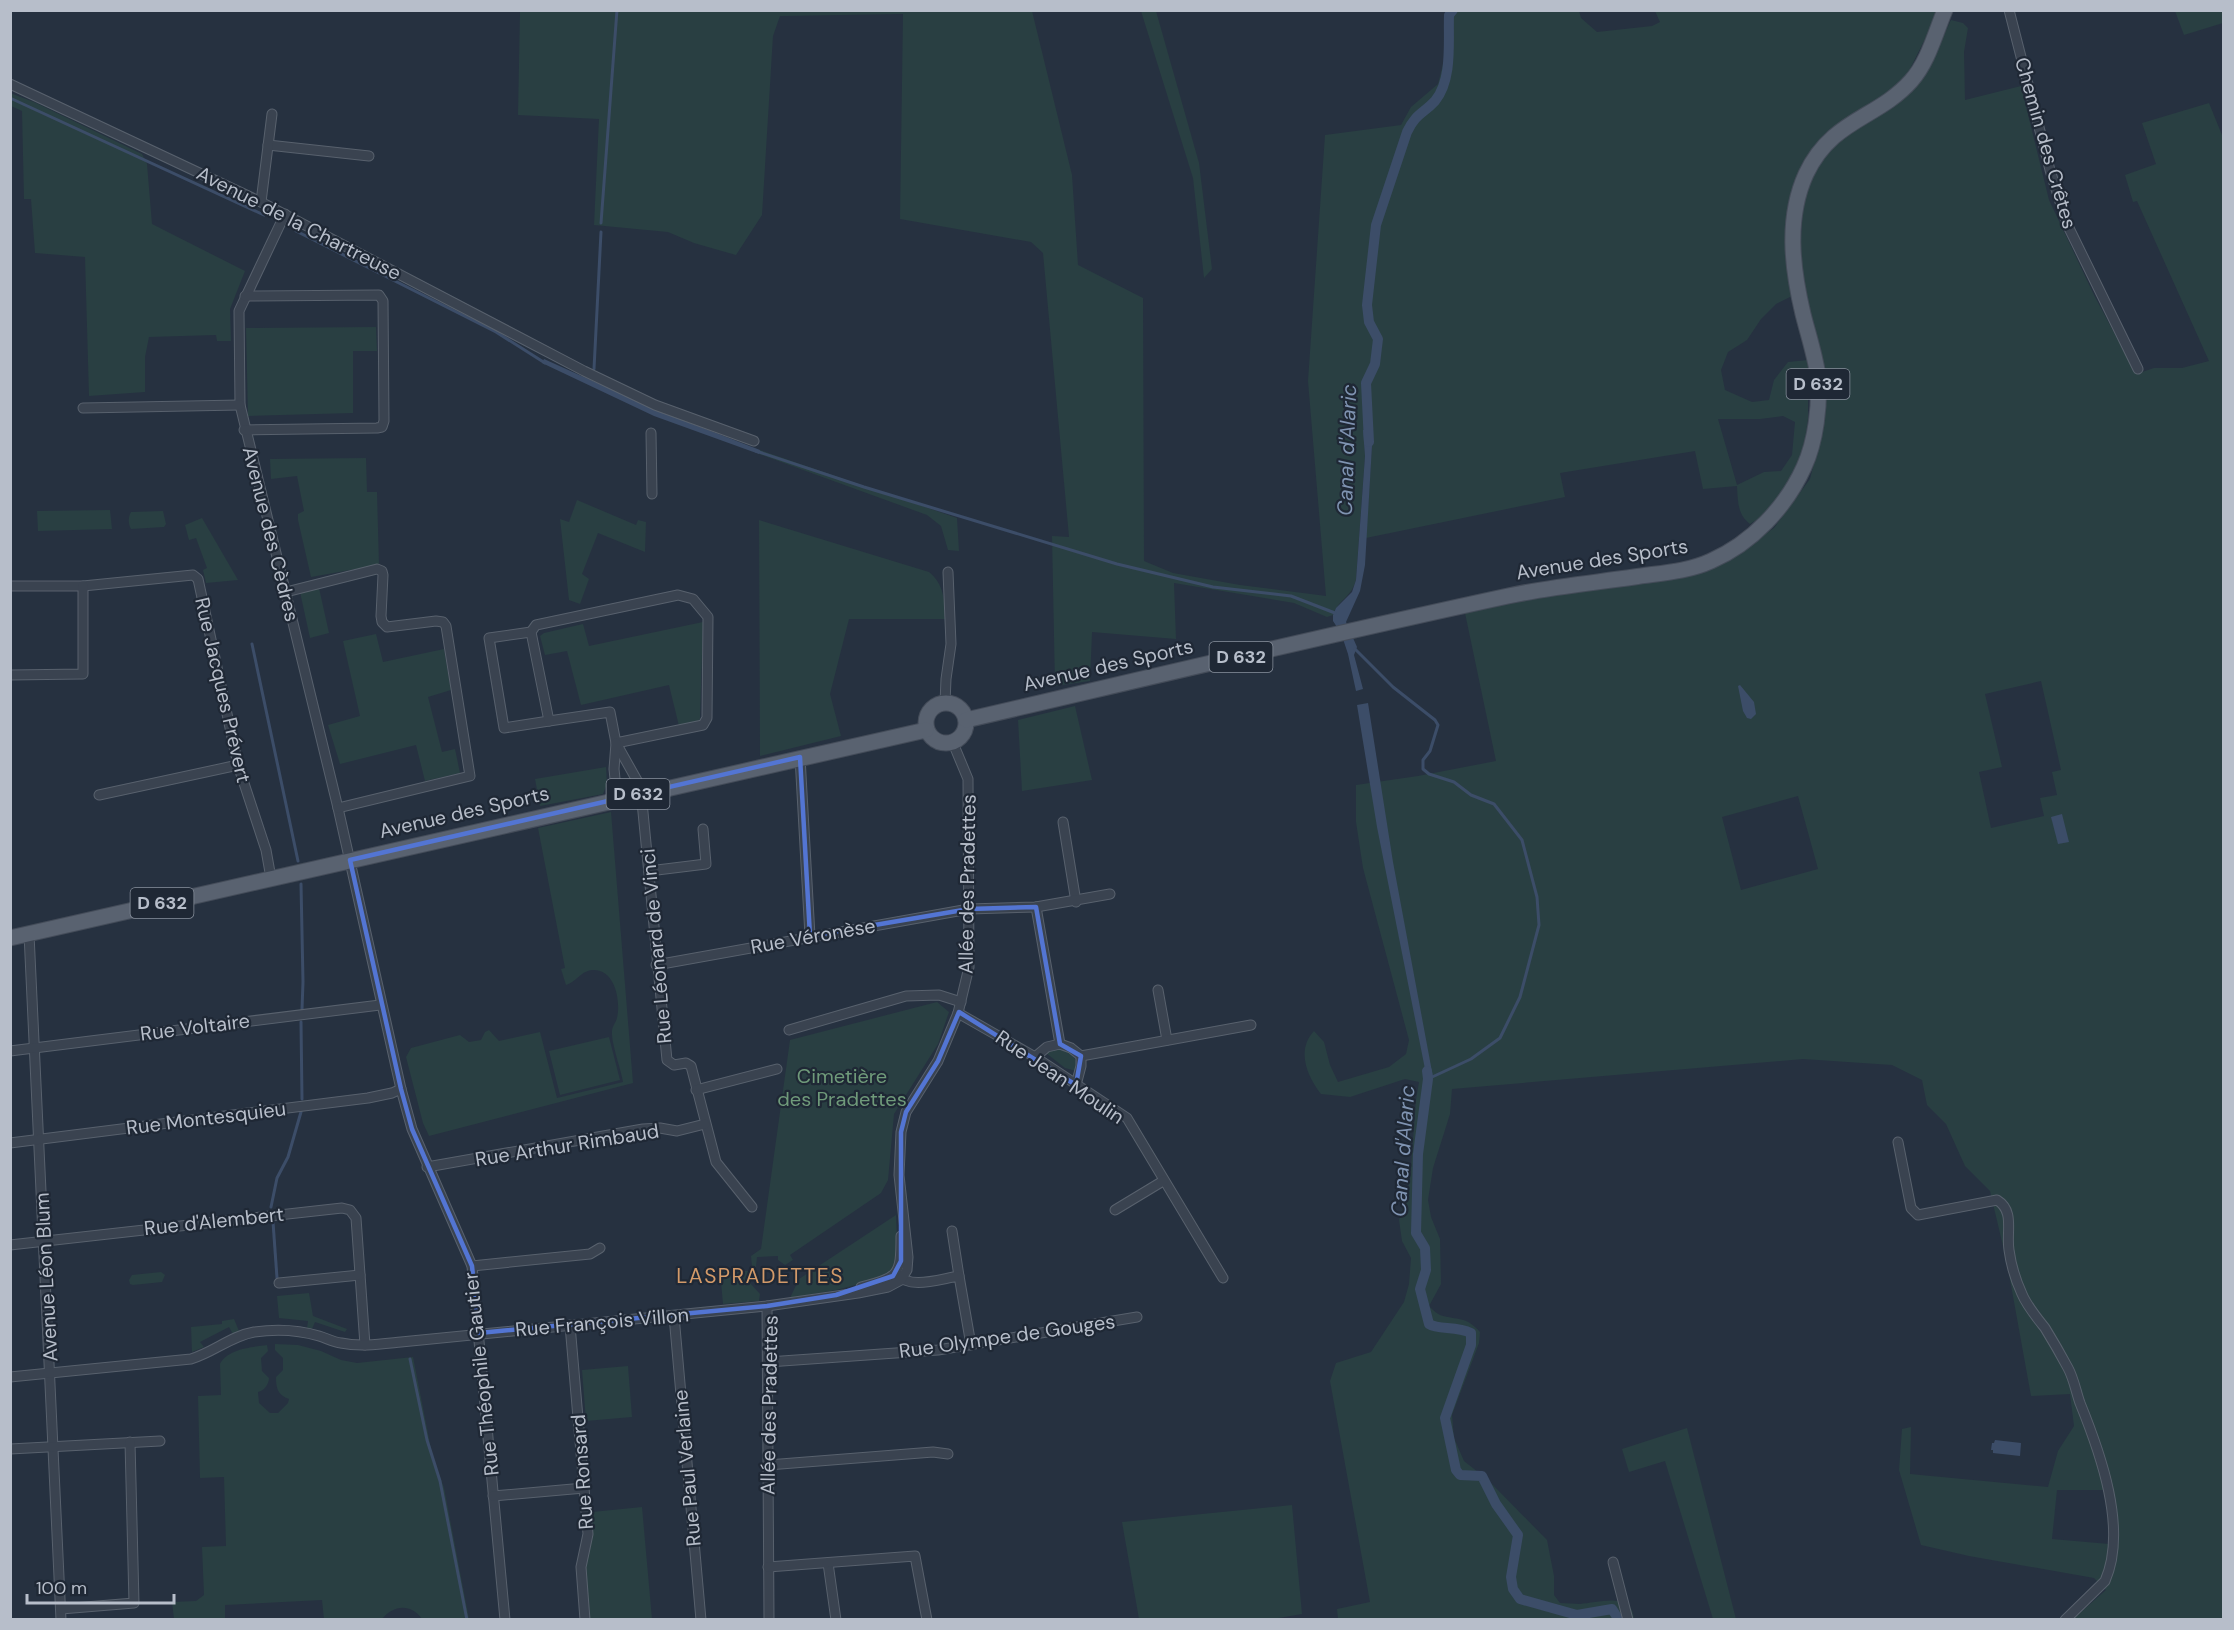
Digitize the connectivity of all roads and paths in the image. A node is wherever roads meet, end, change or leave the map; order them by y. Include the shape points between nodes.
1 (1945, 10) edge
2 (2009, 10) edge
3 (10, 84) edge
4 (272, 114) dead end
5 (268, 145) junction
6 (369, 156) dead end
7 (261, 202) junction
8 (285, 214) junction
9 (245, 296) junction
10 (2138, 369) dead end
11 (240, 405) junction
12 (83, 408) dead end
13 (244, 430) junction
14 (651, 433) dead end
15 (754, 441) dead end
16 (652, 494) dead end
17 (948, 572) dead end
18 (10, 586) edge
19 (83, 586) junction
20 (286, 592) junction
21 (531, 632) junction
22 (10, 675) edge
23 (945, 703) junction
24 (966, 720) junction
25 (549, 721) junction
26 (926, 730) junction
27 (616, 743) junction
28 (953, 743) junction
29 (800, 757) junction
30 (238, 765) junction
31 (641, 793) junction
32 (99, 795) dead end
33 (617, 799) junction
34 (338, 808) junction
35 (1063, 822) dead end
36 (704, 829) dead end
37 (350, 860) junction
38 (649, 871) junction
39 (271, 878) junction
40 (1110, 894) dead end
41 (1076, 902) junction
42 (1036, 907) junction
43 (969, 909) junction
44 (29, 934) junction
45 (810, 936) junction
46 (10, 938) edge
47 (656, 965) junction
48 (1158, 990) dead end
49 (961, 1002) junction
50 (380, 1005) junction
51 (958, 1013) junction
52 (1251, 1024) dead end
53 (789, 1030) dead end
54 (1167, 1040) junction
55 (1060, 1044) junction
56 (35, 1047) junction
57 (10, 1051) edge
58 (1081, 1056) junction
59 (1035, 1057) junction
60 (777, 1069) dead end
61 (1076, 1085) junction
62 (400, 1089) junction
63 (696, 1090) junction
64 (705, 1124) junction
65 (39, 1138) junction
66 (1898, 1142) dead end
67 (10, 1143) edge
68 (427, 1167) junction
69 (1163, 1181) junction
70 (752, 1207) dead end
71 (1115, 1210) dead end
72 (952, 1230) dead end
73 (44, 1241) junction
74 (10, 1245) edge
75 (600, 1248) dead end
76 (471, 1266) junction
77 (360, 1275) junction
78 (959, 1276) junction
79 (898, 1277) junction
80 (1223, 1278) dead end
81 (279, 1283) dead end
82 (767, 1306) junction
83 (674, 1316) junction
84 (1137, 1317) dead end
85 (570, 1325) junction
86 (479, 1333) junction
87 (365, 1345) junction
88 (971, 1346) junction
89 (768, 1362) junction
90 (50, 1372) junction
91 (10, 1377) edge
92 (160, 1441) dead end
93 (130, 1442) junction
94 (54, 1447) junction
95 (10, 1449) edge
96 (948, 1454) dead end
97 (768, 1465) junction
98 (584, 1488) junction
99 (493, 1496) junction
100 (1613, 1562) dead end
101 (828, 1563) junction
102 (768, 1568) junction
103 (61, 1609) junction
104 (61, 1620) edge
105 (505, 1620) edge
106 (585, 1620) edge
107 (701, 1620) edge
108 (769, 1620) edge
109 (836, 1620) edge
110 (927, 1620) edge
111 (1628, 1620) edge
112 (2065, 1620) edge

1 - 24 main road, Avenue des Sports / D 632 via 1913,79 1899,93 1828,141 1806,175 1793,219 1794,273 1817,373 1813,436 1791,491 1773,515 1733,549 1710,562 1677,572 1547,588
2 - 10 street, Chemin des Crêtes via 2067,224
3 - 7 street, Avenue de la Chartreuse
4 - 5 street
5 - 6 street
5 - 7 street
7 - 8 street, Avenue de la Chartreuse
8 - 9 street, Avenue des Cèdres
8 - 15 street, Avenue de la Chartreuse via 584,371 655,405
9 - 11 street, Avenue des Cèdres via 239,311
9 - 13 street via 379,295 383,301 384,422 377,428
11 - 12 street
11 - 13 street, Avenue des Cèdres
13 - 20 street, Avenue des Cèdres
14 - 16 street
17 - 23 street via 951,644
18 - 19 street, Rue Jacques Prévert
19 - 22 street via 83,674
19 - 30 street, Rue Jacques Prévert via 193,575 198,579
20 - 34 street, Avenue des Cèdres
20 - 34 street via 377,570 383,575 381,616 387,627 436,621 446,627 470,776
21 - 25 street
21 - 25 street via 489,638 504,728
21 - 27 street via 536,625 678,595 693,599 708,617 707,718 703,724
23 - 24 main road via 956,706
23 - 26 main road via 929,712
24 - 28 main road via 965,731
25 - 27 street via 610,712
26 - 28 main road via 939,743
26 - 29 main road, Avenue des Sports / D 632
27 - 31 street, Rue Léonard de Vinci
27 - 33 street
28 - 43 street, Allée des Pradettes via 968,779
29 - 31 main road, Avenue des Sports / D 632
29 - 45 street
30 - 32 street
30 - 39 street, Rue Jacques Prévert via 266,850
31 - 33 main road, Avenue des Sports / D 632
31 - 38 street, Rue Léonard de Vinci
33 - 37 main road, Avenue des Sports / D 632
34 - 37 street, Avenue des Cèdres
35 - 41 street
36 - 38 street via 706,864
37 - 39 main road, Avenue des Sports / D 632
37 - 50 street, Rue Théophile Gautier
38 - 47 street, Rue Léonard de Vinci
39 - 44 main road, Avenue des Sports / D 632
40 - 41 street, Rue Véronèse
41 - 42 street, Rue Véronèse
42 - 43 street, Rue Véronèse
42 - 55 street
43 - 45 street, Rue Véronèse
43 - 49 street, Allée des Pradettes via 969,967
44 - 46 main road, Avenue des Sports / D 632
44 - 56 street, Avenue Léon Blum
45 - 47 street, Rue Véronèse
47 - 63 street, Rue Léonard de Vinci via 667,1060 674,1065 691,1066
48 - 54 street
49 - 51 street, Allée des Pradettes
49 - 53 street via 939,995 906,996
50 - 56 street, Rue Voltaire
50 - 62 street, Rue Théophile Gautier
51 - 59 street, Rue Jean Moulin
51 - 79 street, Allée des Pradettes via 938,1061 906,1112 901,1132
52 - 54 street
54 - 58 street
55 - 58 street
55 - 59 street via 1047,1047
56 - 57 street, Rue Voltaire
56 - 65 street, Avenue Léon Blum
58 - 61 street
59 - 61 street, Rue Jean Moulin
60 - 63 street
61 - 69 street, Rue Jean Moulin via 1127,1118
62 - 65 street, Rue Montesquieu via 368,1098
62 - 68 street, Rue Théophile Gautier
63 - 64 street, Rue Léonard de Vinci
64 - 68 street, Rue Arthur Rimbaud via 677,1131 643,1129
64 - 70 street, Rue Léonard de Vinci via 716,1162
65 - 67 street, Rue Montesquieu
65 - 73 street, Avenue Léon Blum
66 - 112 street via 1911,1208 1918,1215 1997,1200 2004,1204 2008,1214 2008,1250 2023,1297 2069,1371 2097,1443 2112,1511 2109,1573
68 - 76 street, Rue Théophile Gautier
69 - 71 street
69 - 80 street, Rue Jean Moulin
72 - 78 street
73 - 74 street, Rue d'Alembert
73 - 77 street, Rue d'Alembert via 342,1208 350,1210 356,1218
73 - 90 street, Avenue Léon Blum
75 - 76 street via 590,1254
76 - 86 street, Rue Théophile Gautier
77 - 81 street
77 - 87 street, Rue d'Alembert
78 - 79 street via 911,1283
78 - 88 street
79 - 82 street, Allée des Pradettes via 836,1296
82 - 83 street, Rue François Villon
82 - 89 street, Allée des Pradettes
83 - 85 street, Rue François Villon
83 - 107 street, Rue Paul Verlaine
84 - 88 street, Rue Olympe de Gouges
85 - 86 street, Rue François Villon
85 - 98 street, Rue Ronsard
86 - 87 street, Rue François Villon
86 - 99 street, Rue Théophile Gautier
87 - 90 street, Rue François Villon via 270,1330 236,1337 191,1359
88 - 89 street, Rue Olympe de Gouges
89 - 97 street, Allée des Pradettes
90 - 91 street, Rue François Villon
90 - 94 street, Avenue Léon Blum
92 - 93 street
93 - 94 street
93 - 103 street via 134,1603
94 - 95 street
94 - 103 street, Avenue Léon Blum
96 - 97 street
97 - 102 street, Allée des Pradettes
98 - 99 street
98 - 106 street, Rue Ronsard via 588,1534 581,1567
99 - 105 street, Rue Théophile Gautier
100 - 111 street
101 - 102 street
101 - 109 street
101 - 110 street via 915,1556
102 - 108 street, Allée des Pradettes
103 - 104 street, Avenue Léon Blum

